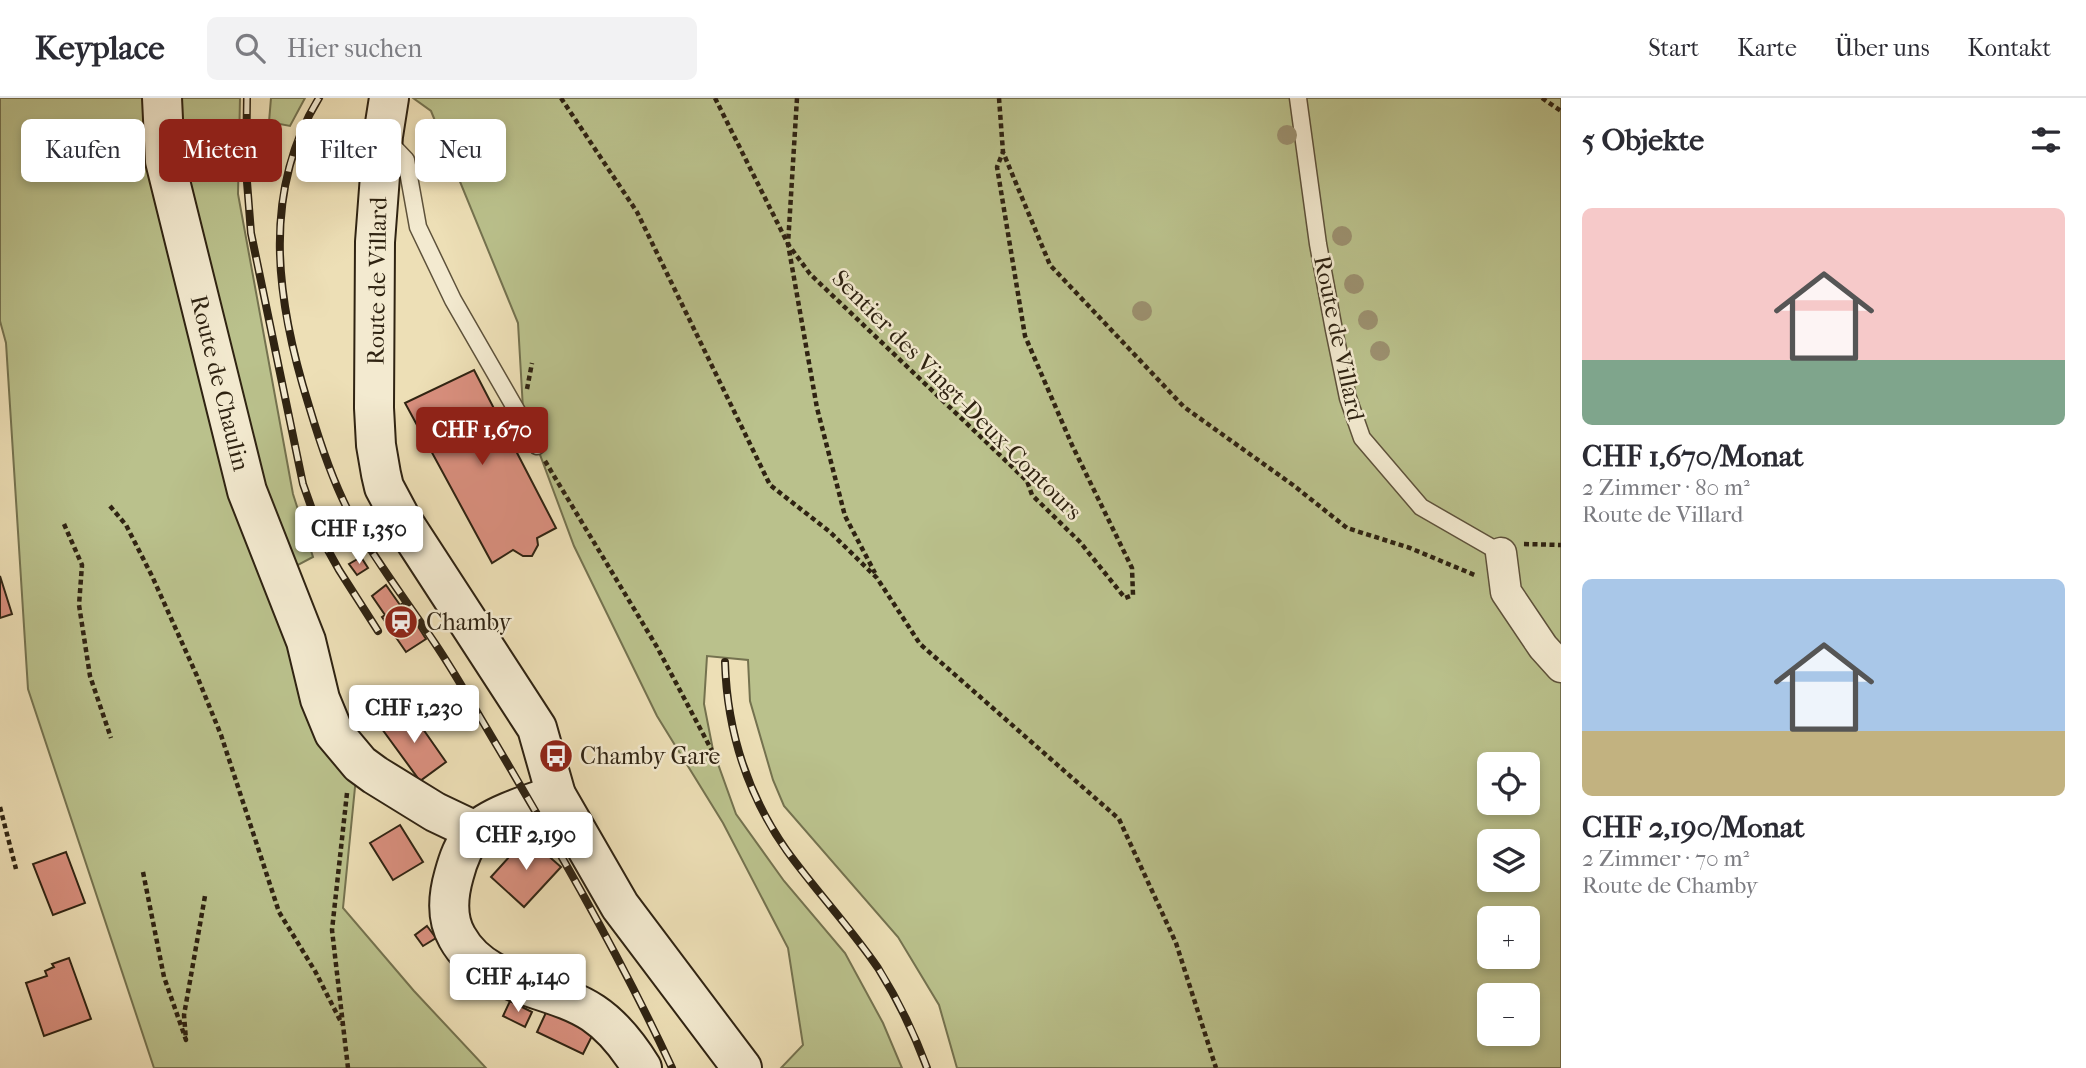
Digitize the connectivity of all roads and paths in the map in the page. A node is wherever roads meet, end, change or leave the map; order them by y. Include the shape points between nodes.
1 (162, 98) edge
2 (389, 98) edge
3 (561, 98) edge
4 (715, 98) edge
5 (797, 98) edge
6 (999, 98) edge
7 (1298, 98) edge
8 (1542, 98) edge
9 (1561, 111) edge
10 (386, 119) edge
11 (1003, 152) junction
12 (401, 155) edge
13 (380, 182) edge
14 (788, 244) junction
15 (532, 363) dead end
16 (527, 393) dead end
17 (537, 446) joint
18 (110, 506) dead end
19 (64, 524) dead end
20 (1561, 545) edge
21 (1501, 553) junction
22 (877, 578) junction
23 (1561, 667) edge
24 (111, 738) dead end
25 (360, 764) junction
26 (719, 764) dead end
27 (556, 795) junction
28 (0, 807) edge
29 (475, 831) junction
30 (16, 869) dead end
31 (143, 872) dead end
32 (205, 896) dead end
33 (342, 1024) junction
34 (348, 1068) edge
35 (642, 1068) edge
36 (742, 1068) edge
37 (1216, 1068) edge

1 - 25 street, Route de Chaulin via 165,161 247,491 306,641 334,733
2 - 10 street, Route de Villard
3 - 22 path via 637,212 770,485
4 - 14 path, Sentier des Vingt-Deux-Contours
5 - 14 path
6 - 11 path
7 - 21 lane, Route de Villard via 1334,330 1348,398 1362,438 1421,507
8 - 9 path
11 - 14 path, Sentier des Vingt-Deux-Contours via 997,167 1025,336 1132,568 1133,595 1125,598 1080,542 1032,495 1027,481 810,274
11 - 21 path via 1050,265 1184,407 1346,528 1410,548 1486,580
12 - 17 lane via 406,160 418,227 453,300
13 - 27 street, Route de Villard via 374,408 384,487 537,728
14 - 22 path via 817,408 845,516
15 - 16 path
17 - 26 path via 657,647
18 - 33 path via 126,525 197,676 279,912
19 - 24 path via 82,565 79,605 90,676
20 - 21 path via 1528,542
21 - 23 street via 1506,592
22 - 37 path via 919,644 1119,819 1176,943
25 - 29 street, Route de Chaulin via 435,813
25 - 33 path via 348,781 332,930
27 - 29 street via 513,810
27 - 36 street, Route de Villard via 620,906
28 - 30 path
29 - 35 street via 460,855 449,892 449,912 464,951 482,967 513,982 593,1013 630,1049
31 - 32 path via 164,977 186,1040 184,1015
33 - 34 path

